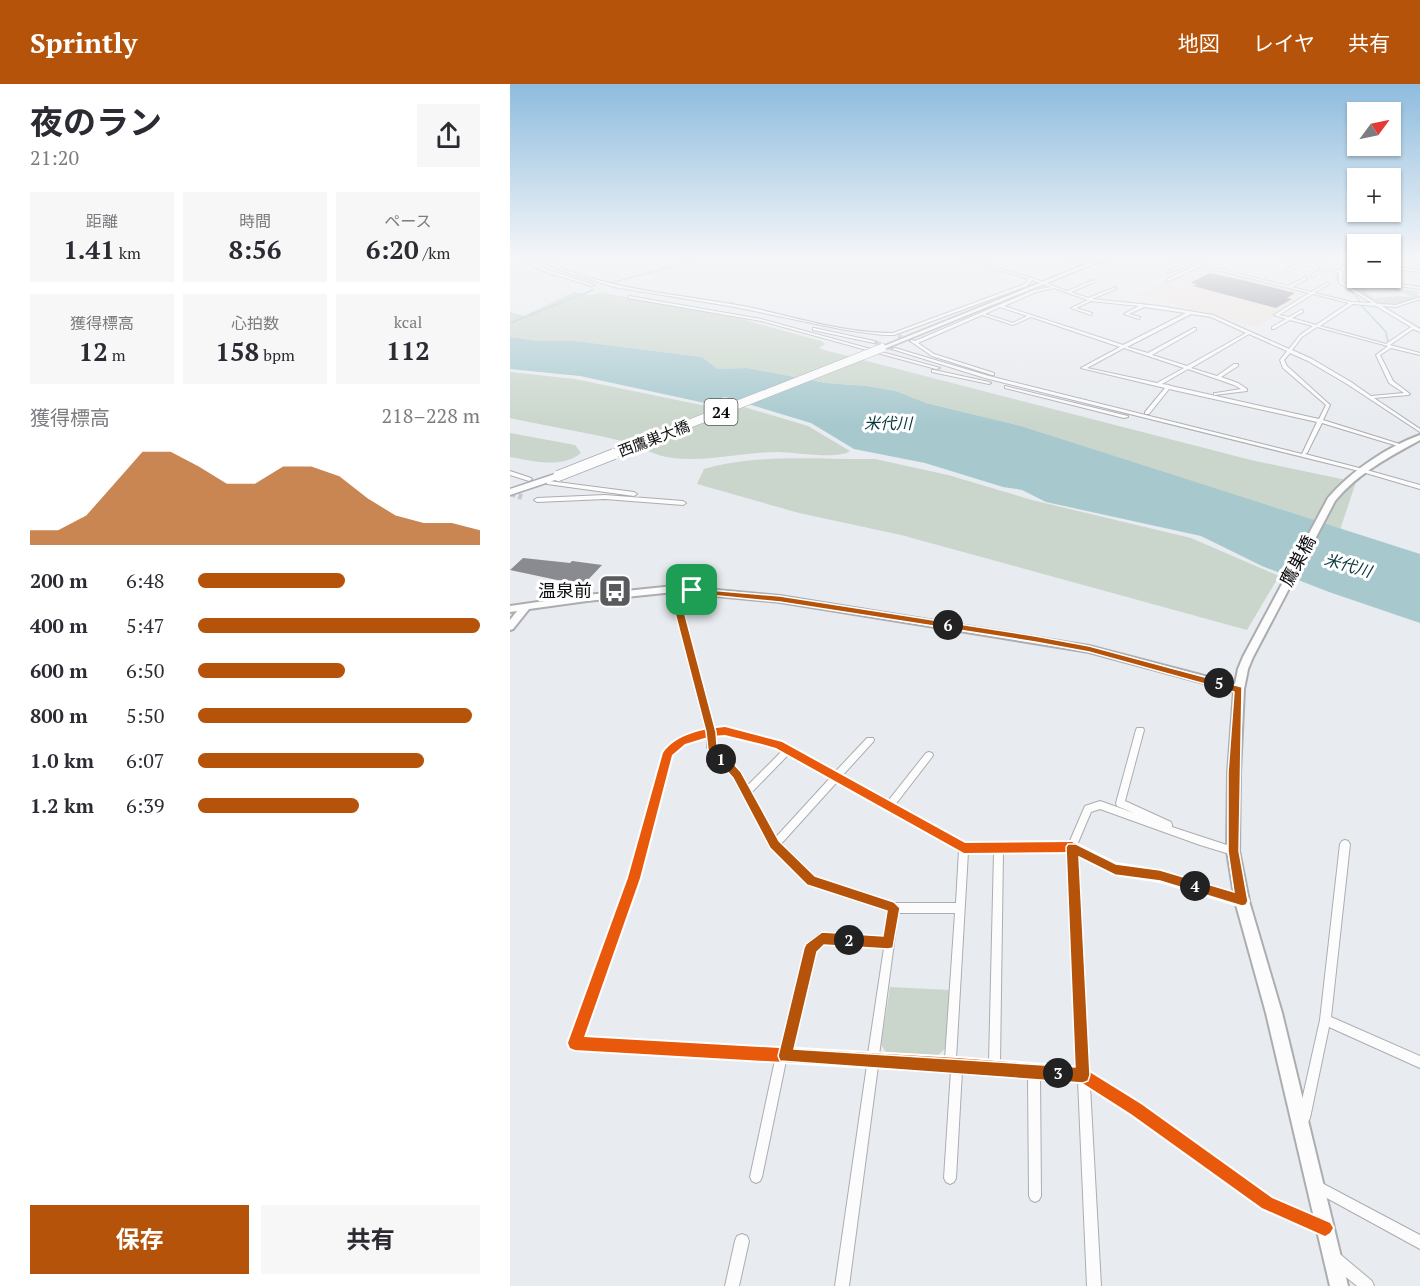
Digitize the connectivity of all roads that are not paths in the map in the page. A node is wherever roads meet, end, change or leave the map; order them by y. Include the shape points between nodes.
1 (716, 312) edge
2 (741, 312) edge
3 (761, 312) edge
4 (956, 312) edge
5 (970, 312) edge
6 (986, 312) edge
7 (1018, 312) edge
8 (1085, 312) edge
9 (1130, 312) edge
10 (1191, 312) joint
11 (1281, 312) edge
12 (1300, 312) edge
13 (1337, 312) edge
14 (1390, 312) edge
15 (981, 314) junction
16 (1091, 314) dead end
17 (1030, 316) junction
18 (1139, 318) dead end
19 (1289, 319) junction
20 (1315, 326) junction
21 (1413, 327) junction
22 (1273, 328) dead end
23 (813, 329) junction
24 (1195, 329) dead end
25 (1420, 331) edge
26 (864, 333) junction
27 (1248, 333) junction
28 (874, 342) tunnel mouth
29 (1124, 346) junction
30 (1389, 346) junction
31 (894, 348) tunnel mouth
32 (1289, 350) junction
33 (1420, 354) edge
34 (933, 355) junction
35 (1148, 355) junction
36 (910, 362) junction
37 (1236, 365) dead end
38 (1188, 368) junction
39 (987, 377) junction
40 (1217, 378) junction
41 (1159, 384) junction
42 (1169, 386) junction
43 (1208, 395) junction
44 (1371, 397) junction
45 (1147, 413) junction
46 (1321, 421) junction
47 (1420, 431) edge
48 (1205, 432) junction
49 (1420, 437) edge
50 (1403, 446) junction
51 (1304, 453) junction
52 (1360, 470) junction
53 (510, 472) edge
54 (529, 479) dead end
55 (549, 483) dead end
56 (1420, 487) edge
57 (510, 492) tunnel mouth
58 (537, 500) dead end
59 (674, 590) junction
60 (525, 608) junction
61 (510, 609) edge
62 (510, 627) edge
63 (1239, 690) junction
64 (1140, 730) dead end
65 (711, 732) junction
66 (870, 740) dead end
67 (788, 750) junction
68 (929, 755) dead end
69 (837, 777) junction
70 (747, 792) junction
71 (889, 807) junction
72 (1200, 842) junction
73 (774, 844) junction
74 (1345, 844) dead end
75 (1072, 847) junction
76 (964, 848) junction
77 (999, 848) junction
78 (1233, 851) junction
79 (1242, 901) junction
80 (894, 908) junction
81 (960, 908) junction
82 (888, 943) junction
83 (1325, 1020) junction
84 (783, 1056) junction
85 (871, 1061) junction
86 (1420, 1062) edge
87 (953, 1065) junction
88 (994, 1068) junction
89 (1034, 1071) junction
90 (1083, 1075) junction
91 (1301, 1129) junction
92 (756, 1177) dead end
93 (950, 1178) dead end
94 (1314, 1185) junction
95 (1035, 1196) dead end
96 (1325, 1228) junction
97 (741, 1242) dead end
98 (1420, 1242) edge
99 (1332, 1257) junction
100 (732, 1286) edge
101 (842, 1286) edge
102 (1094, 1286) edge
103 (1339, 1286) edge
104 (1367, 1286) edge

1 - 36 street via 761,320
2 - 23 street
3 - 26 street
4 - 26 street via 896,335
5 - 57 main road, 西鷹巣大橋 / 24, bridge
6 - 15 street
7 - 17 street
8 - 16 street
9 - 18 street via 1126,314
10 - 27 street via 1212,316
10 - 29 street
11 - 19 street via 1276,315
12 - 19 street
13 - 20 street
14 - 21 street
15 - 17 street via 1013,324
15 - 34 street via 913,342
17 - 29 street
19 - 20 street
19 - 22 street
20 - 30 street
20 - 32 street
21 - 25 street
21 - 30 street
23 - 26 street
23 - 28 street
24 - 35 street
27 - 32 street
27 - 38 street
29 - 35 street
29 - 41 street via 1083,368
30 - 33 street
30 - 44 street via 1378,355 1391,382 1408,394
31 - 39 street
32 - 44 street
32 - 46 street via 1282,364 1328,405
34 - 39 street
34 - 45 street
35 - 38 street
36 - 39 street
36 - 48 street via 1136,420
37 - 40 street
38 - 40 street
38 - 41 street
39 - 48 street
40 - 43 street via 1245,390
41 - 42 street
42 - 43 street
42 - 45 street
43 - 46 street
44 - 47 street
45 - 51 street
46 - 50 street
46 - 51 street
48 - 52 street
49 - 50 street, 鷹巣橋
50 - 52 street, 鷹巣橋
51 - 52 street
52 - 56 street
52 - 63 street, 鷹巣橋 via 1331,500 1248,657
53 - 54 street
55 - 58 street via 683,503 605,497
59 - 60 street
59 - 63 street via 780,599 1006,634 1089,649
59 - 65 street
60 - 61 street
60 - 62 street
63 - 78 street, 鷹巣橋
64 - 72 street via 1119,802
65 - 67 street via 725,731
65 - 70 street via 711,747
65 - 84 street via 682,741 668,753 634,878 575,1043
66 - 69 street
67 - 69 street
67 - 70 street
68 - 71 street
69 - 71 street
69 - 73 street
70 - 73 street
71 - 76 street
72 - 75 street via 1100,805 1088,809
72 - 78 street
73 - 80 street via 812,881
74 - 83 street
75 - 77 street
75 - 79 street via 1115,869 1160,876
75 - 90 street
76 - 77 street
76 - 81 street
77 - 88 street
78 - 79 street, 鷹巣橋
79 - 91 street, 鷹巣橋
80 - 81 street
80 - 82 street
81 - 87 street
82 - 84 street via 822,938 817,941 811,948
82 - 85 street
83 - 86 street
83 - 91 street
84 - 85 street
84 - 92 street
85 - 87 street
85 - 101 street
87 - 88 street
87 - 93 street
88 - 89 street
89 - 90 street
89 - 95 street
90 - 96 street via 1267,1203
90 - 102 street
91 - 94 street, 鷹巣橋
94 - 96 street, 鷹巣橋
94 - 98 street
96 - 99 street, 鷹巣橋
97 - 100 street
99 - 103 street, 鷹巣橋
99 - 104 street

